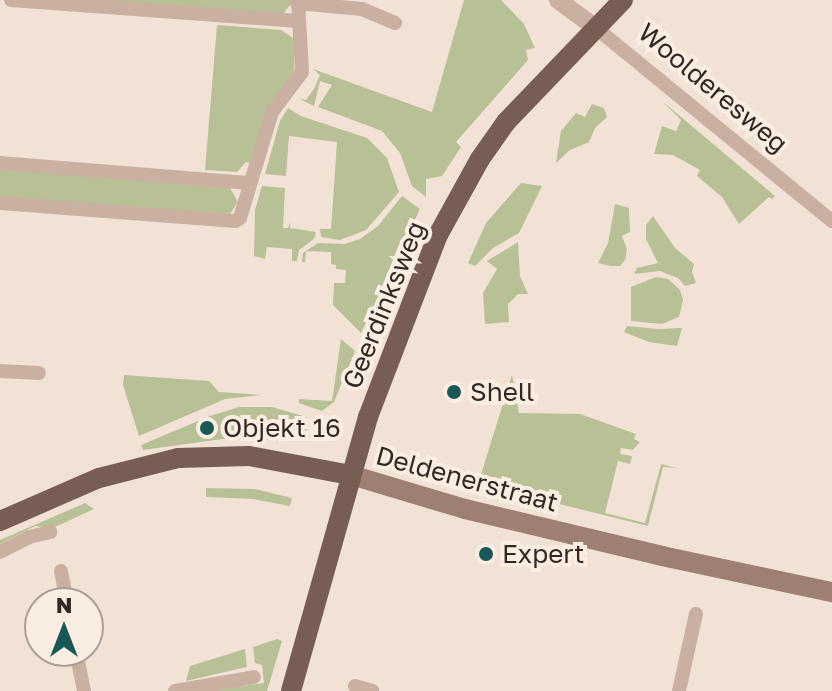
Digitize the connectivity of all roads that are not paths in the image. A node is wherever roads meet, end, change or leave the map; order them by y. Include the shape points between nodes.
1 (11, 0) edge
2 (558, 0) edge
3 (623, 0) edge
4 (298, 1) edge
5 (298, 21) junction
6 (395, 23) dead end
7 (596, 28) junction
8 (0, 163) edge
9 (250, 183) junction
10 (0, 203) edge
11 (832, 221) edge
12 (0, 371) edge
13 (39, 373) dead end
14 (351, 475) junction
15 (0, 521) edge
16 (50, 532) dead end
17 (0, 552) edge
18 (61, 571) dead end
19 (64, 587) edge
20 (832, 592) edge
21 (696, 614) dead end
22 (79, 667) edge
23 (254, 677) dead end
24 (355, 686) dead end
25 (84, 691) edge
26 (175, 691) edge
27 (291, 691) edge
28 (372, 691) edge
29 (679, 691) edge

1 - 5 street
2 - 7 street, Woolderesweg
3 - 7 main road, Geerdinksweg
4 - 5 street
4 - 6 street via 362,9
5 - 9 street via 302,72 272,112
7 - 11 street, Woolderesweg
7 - 14 main road, Geerdinksweg via 506,122 480,159 443,227 391,353
8 - 9 street
9 - 10 street via 235,221
12 - 13 street
14 - 15 main road, Deldenerstraat via 249,456 178,458 99,478
14 - 20 main road, Deldenerstraat via 465,509
14 - 27 main road, Geerdinksweg
16 - 17 street
18 - 19 street
21 - 29 street
22 - 25 street
23 - 26 street
24 - 28 street

